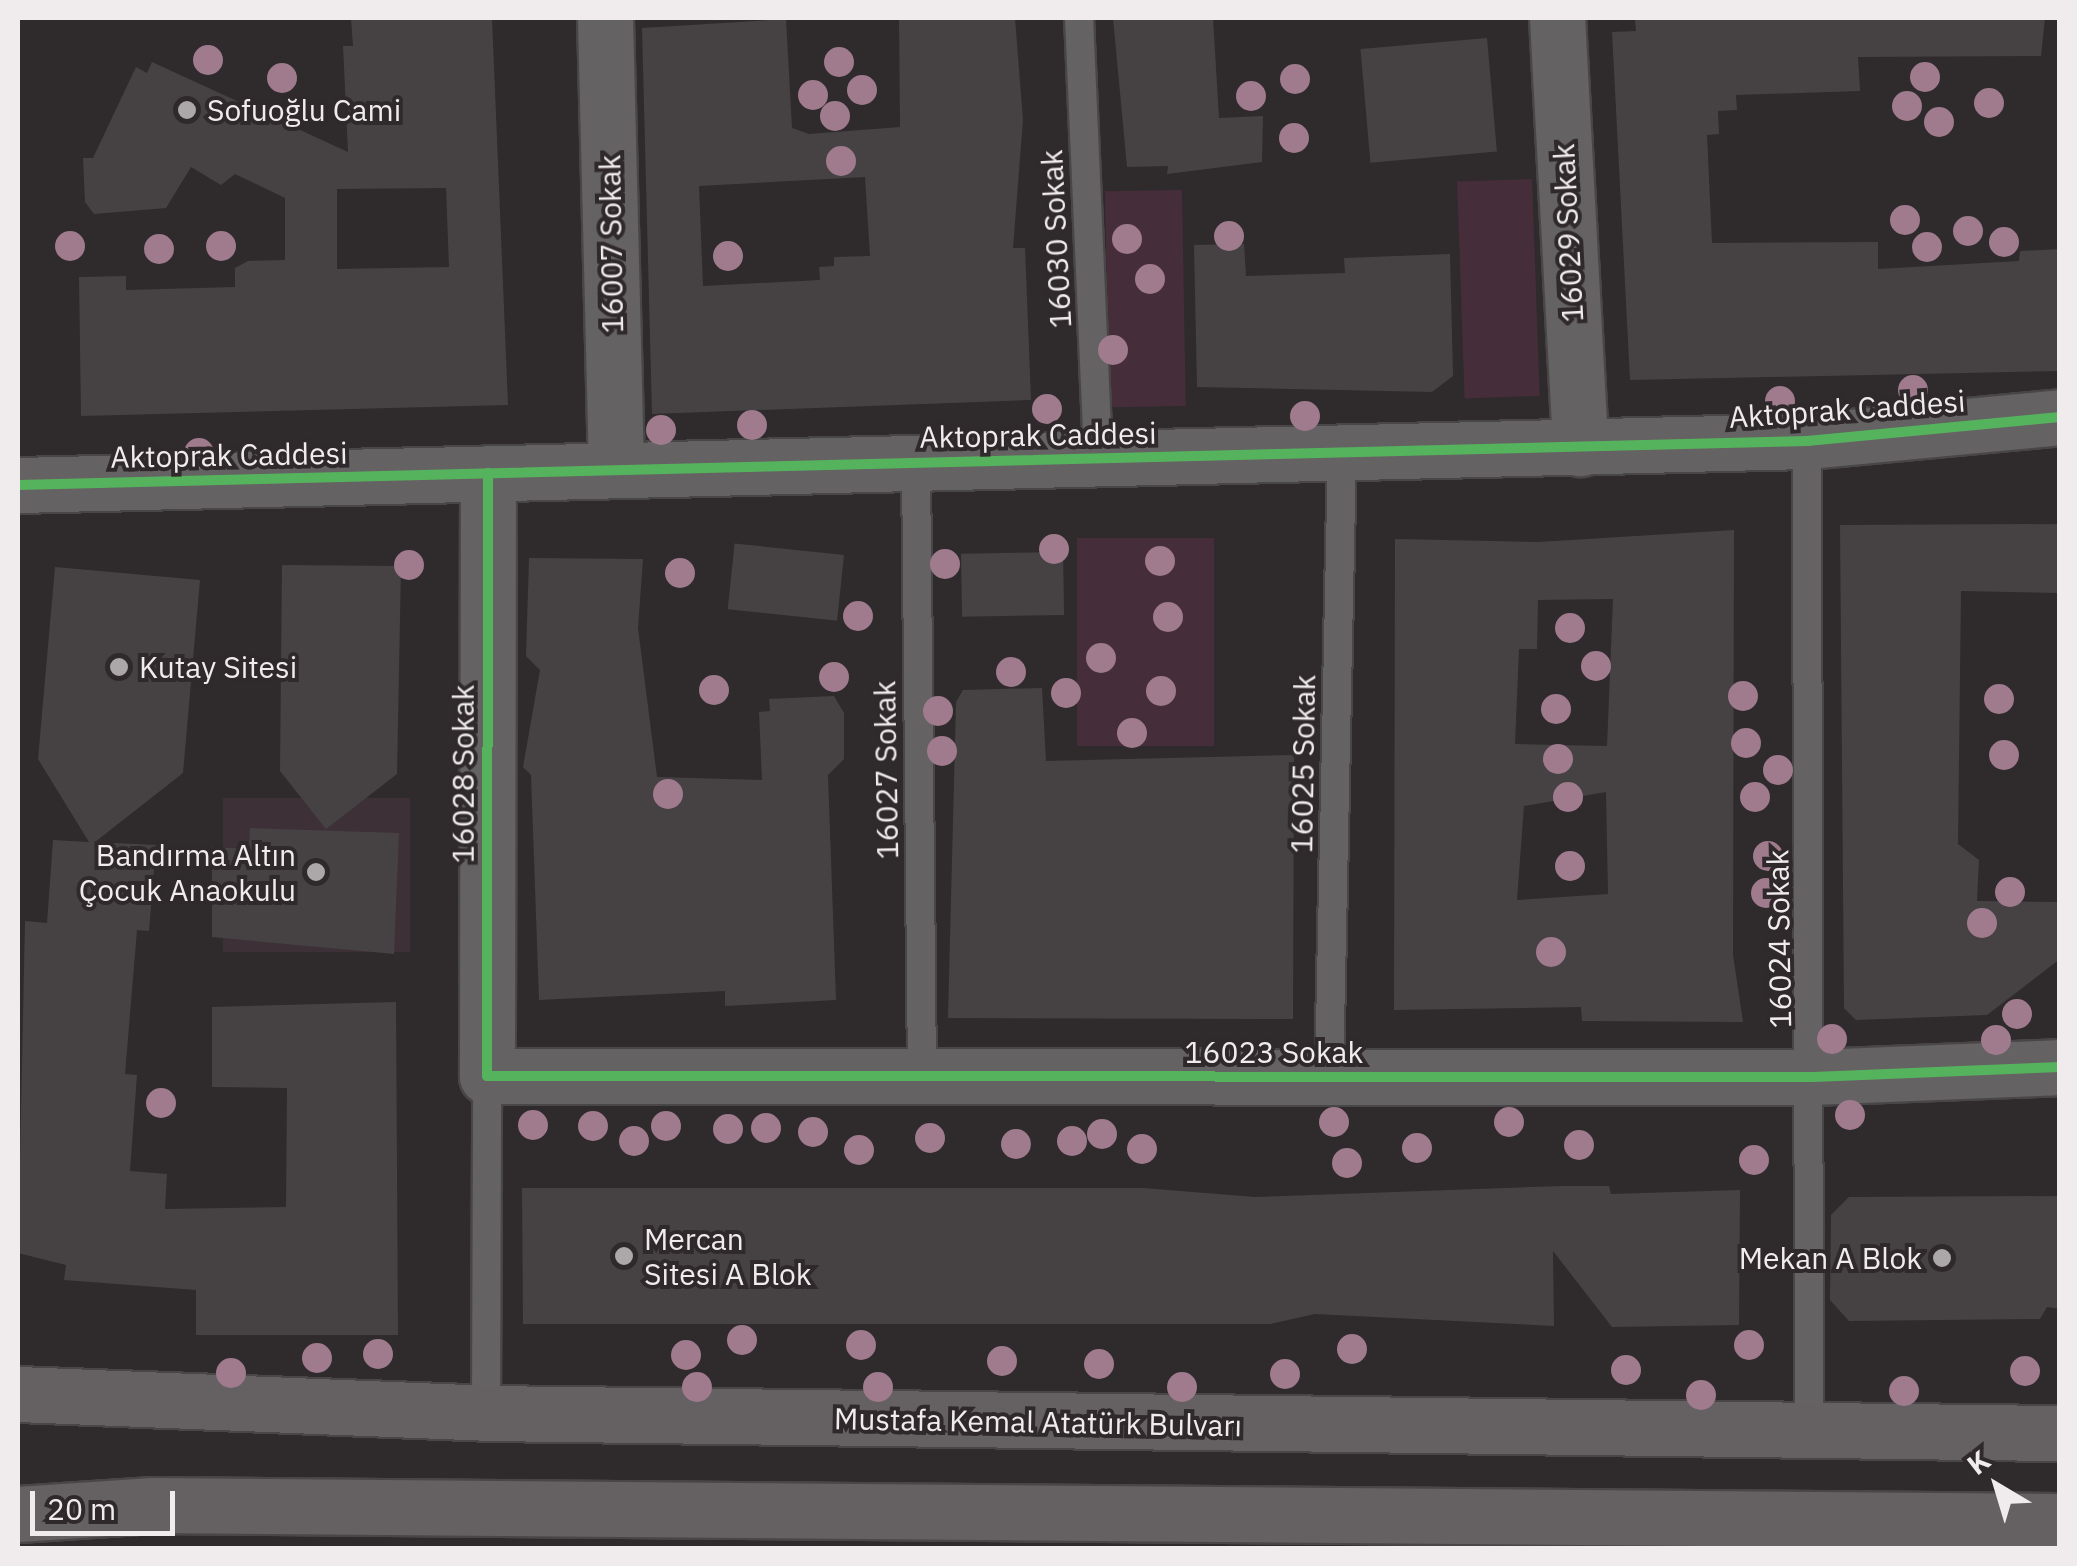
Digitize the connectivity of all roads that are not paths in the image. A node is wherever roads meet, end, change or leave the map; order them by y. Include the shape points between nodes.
1 (605, 18) edge
2 (1079, 18) edge
3 (1557, 18) edge
4 (2060, 418) edge
5 (1807, 441) junction
6 (1580, 448) junction
7 (1342, 452) junction
8 (1098, 458) junction
9 (916, 463) junction
10 (616, 470) junction
11 (488, 473) junction
12 (18, 485) edge
13 (2060, 1067) edge
14 (487, 1076) junction
15 (922, 1076) junction
16 (1328, 1076) junction
17 (1813, 1077) junction
18 (18, 1394) edge
19 (486, 1413) junction
20 (2060, 1434) edge
21 (1808, 1436) junction
22 (18, 1514) edge
23 (2060, 1520) edge

1 - 10 street, 16007 Sokak
2 - 8 lane, 16030 Sokak
3 - 6 street, 16029 Sokak
4 - 5 street, Aktoprak Caddesi
5 - 6 street, Aktoprak Caddesi
5 - 17 lane, 16024 Sokak
6 - 7 street, Aktoprak Caddesi
7 - 8 street, Aktoprak Caddesi
7 - 16 lane, 16025 Sokak
8 - 9 street, Aktoprak Caddesi
9 - 10 street, Aktoprak Caddesi
9 - 15 lane, 16027 Sokak
10 - 11 street, Aktoprak Caddesi
11 - 12 street, Aktoprak Caddesi
11 - 14 street, 16028 Sokak
13 - 17 street, 16023 Sokak
14 - 15 street, 16023 Sokak
14 - 19 lane, 16028 Sokak
15 - 16 street, 16023 Sokak
16 - 17 street, 16023 Sokak
17 - 21 lane, 16024 Sokak
18 - 19 main road, Mustafa Kemal Atatürk Bulvarı
19 - 21 main road, Mustafa Kemal Atatürk Bulvarı
20 - 21 main road, Mustafa Kemal Atatürk Bulvarı
22 - 23 main road via 153,1505

